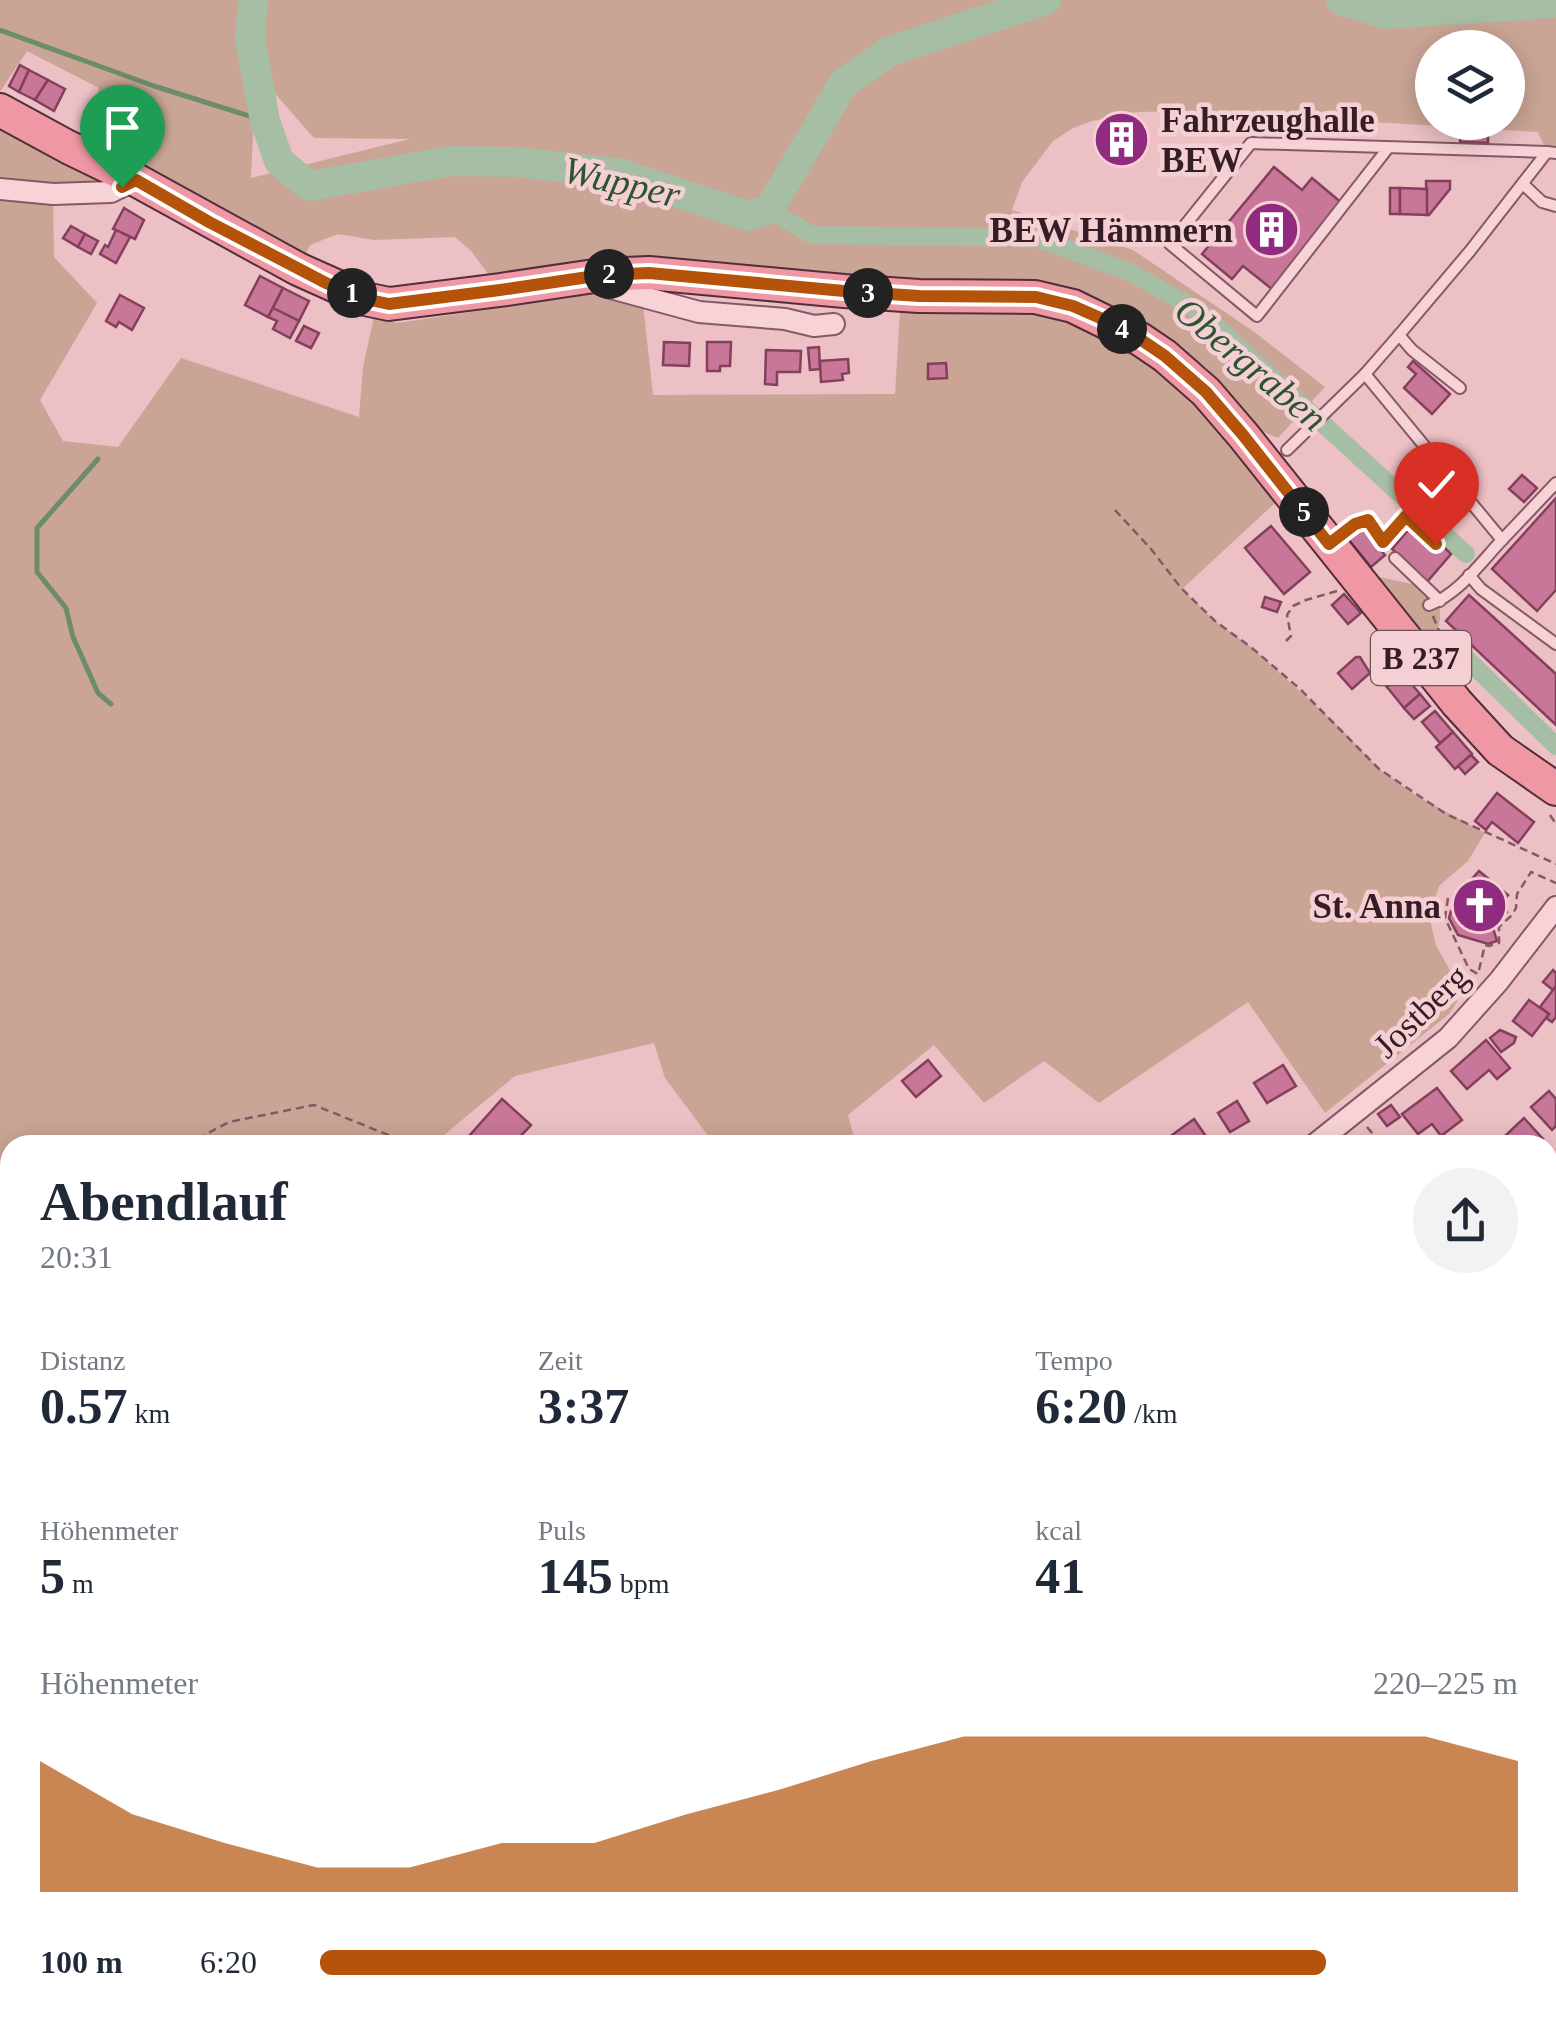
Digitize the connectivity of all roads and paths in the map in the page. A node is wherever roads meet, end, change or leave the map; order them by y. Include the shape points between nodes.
1 (0, 110) edge
2 (1388, 148) junction
3 (1551, 153) edge
4 (136, 180) junction
5 (1522, 184) junction
6 (0, 190) edge
7 (1556, 206) edge
8 (602, 275) junction
9 (834, 324) dead end
10 (1399, 335) junction
11 (1365, 374) junction
12 (1460, 388) dead end
13 (1287, 450) dead end
14 (1556, 483) edge
15 (1115, 510) dead end
16 (1502, 540) junction
17 (1383, 542) junction
18 (1329, 544) junction
19 (1436, 544) dead end
20 (1395, 558) joint
21 (1469, 575) junction
22 (1326, 595) dead end
23 (1286, 641) dead end
24 (1556, 644) edge
25 (1556, 789) edge
26 (1556, 864) edge
27 (1556, 883) edge
28 (1448, 898) dead end
29 (1556, 908) edge
30 (1356, 1113) junction
31 (205, 1135) edge
32 (388, 1135) edge
33 (1327, 1135) edge
34 (1374, 1135) edge

1 - 4 main road, B 237
2 - 2 lane via 1257,316 1170,244 1252,144
2 - 3 lane
3 - 5 lane
4 - 6 street via 111,192
4 - 8 main road, B 237 via 298,269 389,304
5 - 7 lane
5 - 10 lane
8 - 9 street via 607,288 699,312
8 - 18 main road, B 237 via 1036,297 1073,306 1140,339 1206,392
10 - 11 lane
10 - 12 lane
11 - 13 lane
11 - 16 lane
14 - 16 lane
15 - 26 path via 1204,610 1300,688 1379,769 1446,814
16 - 21 lane
17 - 18 path via 1368,520
17 - 19 path via 1406,516
17 - 20 path
18 - 25 main road, B 237 via 1500,750
20 - 21 lane via 1434,603
21 - 24 lane
22 - 23 path via 1293,606
27 - 28 path via 1531,872 1499,928 1499,942 1485,945 1478,974 1444,918
29 - 30 street, Jostberg via 1448,1038
30 - 33 street, Jostberg
30 - 34 path
31 - 32 path via 230,1122 314,1105

